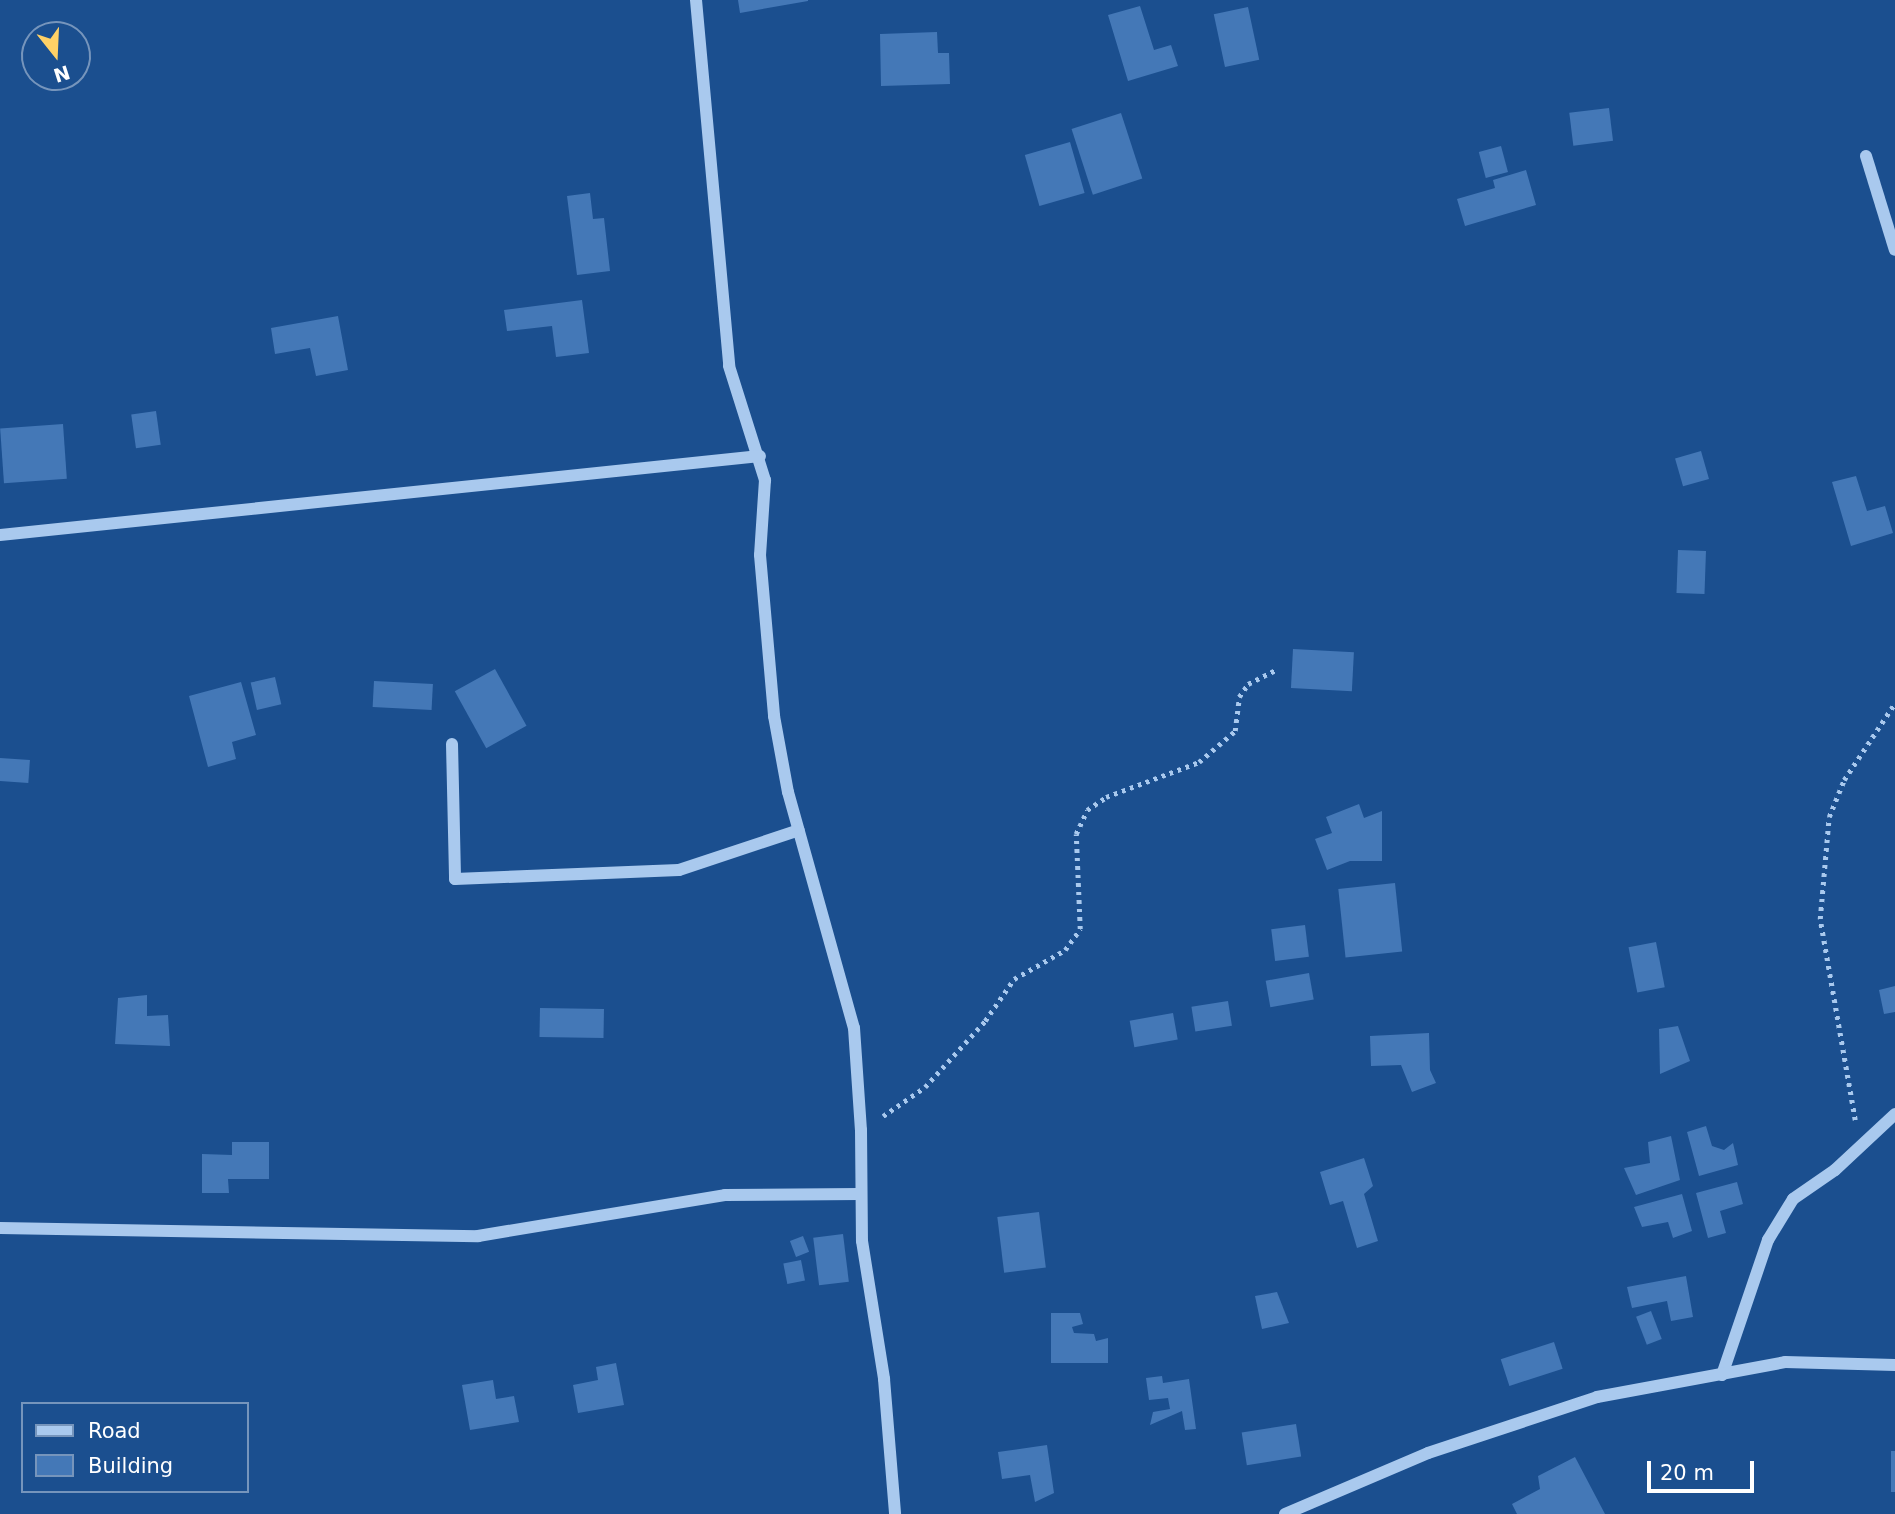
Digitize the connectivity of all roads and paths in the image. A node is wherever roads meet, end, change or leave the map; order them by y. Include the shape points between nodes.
1 (696, 0) edge
2 (1866, 156) dead end
3 (1895, 250) edge
4 (760, 456) junction
5 (0, 535) edge
6 (1276, 670) dead end
7 (1895, 703) edge
8 (452, 744) dead end
9 (799, 830) junction
10 (1895, 1114) edge
11 (861, 1130) junction
12 (1860, 1145) junction
13 (860, 1194) junction
14 (0, 1228) edge
15 (1895, 1365) edge
16 (1722, 1375) junction
17 (895, 1514) edge
18 (1285, 1514) edge

1 - 4 street via 727,355
2 - 3 street
4 - 5 street
4 - 9 street via 765,480 760,555 774,716
6 - 11 path via 1248,684 1239,697 1235,731 1199,762 1106,797 1087,810 1076,834 1080,929 1065,950 1014,979 985,1021 925,1087
7 - 12 path via 1843,780 1829,817 1820,919
8 - 9 street via 455,879 680,870
9 - 11 street via 854,1028
10 - 12 street
11 - 13 street
12 - 16 street via 1835,1170 1793,1199 1774,1229
13 - 14 street via 725,1195 478,1236
13 - 17 street
15 - 16 street via 1785,1362
16 - 18 street via 1597,1397 1428,1453

